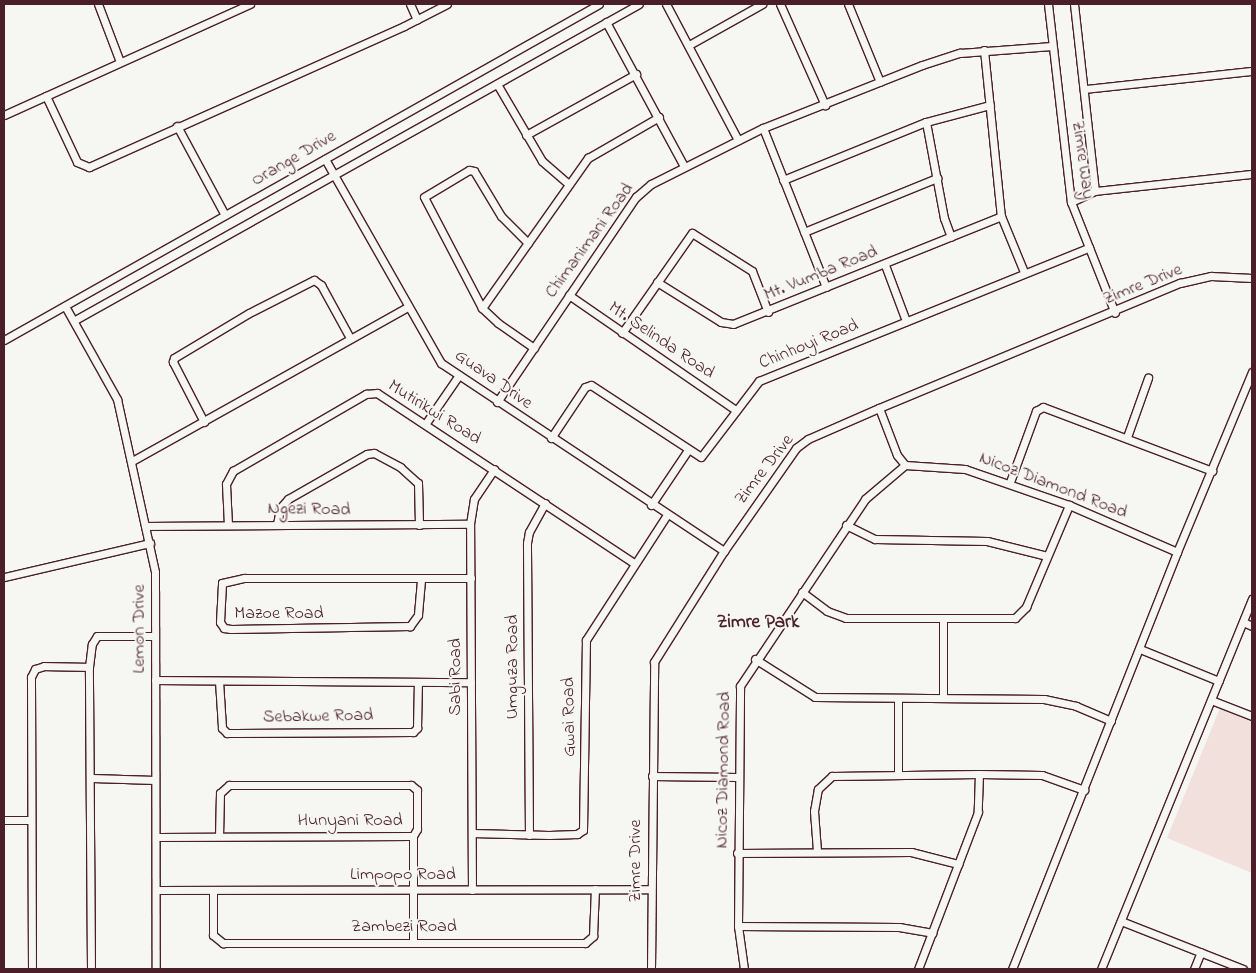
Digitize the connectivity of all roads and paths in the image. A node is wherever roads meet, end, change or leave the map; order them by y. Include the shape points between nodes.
1 (98, 4) edge
2 (250, 4) edge
3 (410, 4) edge
4 (447, 4) edge
5 (599, 4) edge
6 (639, 4) edge
7 (666, 4) edge
8 (762, 4) edge
9 (780, 4) edge
10 (848, 4) edge
11 (1048, 4) edge
12 (1074, 4) edge
13 (417, 20) junction
14 (606, 22) junction
15 (689, 45) junction
16 (1052, 46) junction
17 (984, 50) junction
18 (120, 62) junction
19 (1252, 71) edge
20 (636, 74) junction
21 (880, 82) junction
22 (497, 84) junction
23 (1085, 89) junction
24 (46, 96) junction
25 (825, 105) junction
26 (990, 105) junction
27 (4, 115) edge
28 (659, 117) junction
29 (926, 122) junction
30 (177, 126) junction
31 (762, 128) junction
32 (526, 135) junction
33 (738, 140) junction
34 (325, 159) junction
35 (684, 166) junction
36 (1252, 174) edge
37 (334, 176) junction
38 (937, 178) junction
39 (784, 180) junction
40 (568, 184) junction
41 (1095, 191) junction
42 (1071, 202) junction
43 (225, 215) junction
44 (1001, 216) junction
45 (804, 232) junction
46 (951, 237) junction
47 (528, 243) junction
48 (1089, 248) junction
49 (885, 265) junction
50 (1024, 272) junction
51 (1252, 278) edge
52 (657, 282) junction
53 (826, 287) junction
54 (569, 295) junction
55 (65, 306) junction
56 (407, 307) junction
57 (482, 308) junction
58 (768, 312) junction
59 (1114, 313) junction
60 (75, 320) junction
61 (906, 321) junction
62 (622, 332) junction
63 (350, 338) junction
64 (4, 340) edge
65 (534, 348) junction
66 (1252, 372) edge
67 (458, 375) junction
68 (1148, 378) dead end
69 (497, 402) junction
70 (879, 408) junction
71 (736, 410) junction
72 (204, 422) junction
73 (426, 423) junction
74 (552, 438) junction
75 (1127, 438) junction
76 (688, 450) junction
77 (132, 461) junction
78 (905, 466) junction
79 (494, 469) junction
80 (1212, 471) junction
81 (1010, 482) junction
82 (545, 503) junction
83 (651, 505) junction
84 (1069, 505) junction
85 (667, 515) junction
86 (277, 524) junction
87 (470, 524) junction
88 (846, 524) junction
89 (228, 525) junction
90 (419, 525) junction
91 (146, 526) junction
92 (150, 543) junction
93 (724, 551) junction
94 (1177, 552) junction
95 (1047, 556) junction
96 (634, 563) junction
97 (4, 577) edge
98 (470, 578) junction
99 (421, 580) junction
100 (802, 592) junction
101 (1252, 599) edge
102 (943, 620) junction
103 (1243, 622) junction
104 (1252, 626) edge
105 (155, 636) junction
106 (1140, 649) junction
107 (755, 659) junction
108 (89, 667) junction
109 (155, 680) junction
110 (218, 681) junction
111 (1219, 681) junction
112 (418, 682) junction
113 (471, 682) junction
114 (943, 696) junction
115 (898, 698) junction
116 (1211, 700) junction
117 (1252, 716) edge
118 (1111, 721) junction
119 (898, 774) junction
120 (980, 774) junction
121 (652, 776) junction
122 (737, 777) junction
123 (92, 778) junction
124 (155, 780) junction
125 (1084, 790) junction
126 (4, 820) edge
127 (30, 820) junction
128 (472, 833) junction
129 (530, 835) junction
130 (219, 836) junction
131 (414, 836) junction
132 (156, 837) junction
133 (817, 851) junction
134 (737, 853) junction
135 (958, 864) junction
136 (595, 889) junction
137 (651, 889) junction
138 (156, 890) junction
139 (213, 890) junction
140 (413, 890) junction
141 (472, 890) junction
142 (1121, 921) junction
143 (738, 926) junction
144 (932, 933) junction
145 (413, 942) junction
146 (1201, 952) junction
147 (32, 969) edge
148 (91, 969) edge
149 (156, 969) edge
150 (651, 969) edge
151 (744, 969) edge
152 (918, 969) edge
153 (1012, 969) edge
154 (1101, 969) edge
155 (1194, 969) edge
156 (1243, 969) edge

1 - 18 street
2 - 18 street
3 - 13 street
4 - 13 street
5 - 34 street, Orange Drive
6 - 14 street
7 - 15 street
8 - 15 street
9 - 25 street
10 - 21 street
11 - 16 street, Zimre Way
12 - 23 street
13 - 30 street
14 - 20 street
14 - 22 street
15 - 33 street
16 - 17 street, Chimanimani Road
16 - 42 street, Zimre Way
17 - 21 street, Chimanimani Road via 960,53
17 - 26 street
18 - 24 street
19 - 23 street
20 - 28 street
20 - 32 street
21 - 25 street, Chimanimani Road
22 - 32 street
22 - 37 street
23 - 41 street
24 - 27 street
24 - 30 street via 77,162 82,166 89,167
25 - 31 street, Chimanimani Road
26 - 29 street
26 - 44 street
28 - 35 street
28 - 40 street via 588,158
29 - 38 street
29 - 39 street
30 - 43 street
31 - 33 street, Chimanimani Road
31 - 39 street
32 - 40 street via 542,161
33 - 35 street, Chimanimani Road
34 - 37 street, Guava Drive
34 - 43 street, Orange Drive
35 - 54 street, Chimanimani Road via 636,197
36 - 41 street
37 - 56 street, Guava Drive
37 - 60 street
38 - 45 street
38 - 46 street
39 - 45 street
40 - 47 street
41 - 42 street
42 - 48 street, Zimre Way
43 - 55 street, Orange Drive
44 - 46 street, Mt. Vumba Road
44 - 50 street
45 - 53 street
46 - 49 street, Mt. Vumba Road
47 - 57 street
47 - 57 street via 501,216 474,171 469,170 427,193 424,201
48 - 50 street, Chinhoyi Road
48 - 59 street, Zimre Way
49 - 53 street, Mt. Vumba Road
49 - 61 street
50 - 61 street, Chinhoyi Road
51 - 59 street, Zimre Drive via 1211,276 1180,283
52 - 58 street, Mt. Vumba Road via 721,322 732,324
52 - 58 street via 688,235 694,233 752,271
52 - 62 street
53 - 58 street, Mt. Vumba Road
54 - 62 street, Mt. Selinda Road
54 - 65 street, Chimanimani Road
55 - 60 street, Lemon Drive
55 - 64 street, Orange Drive
56 - 63 street
56 - 67 street, Guava Drive via 436,358
57 - 65 street via 498,324
59 - 70 street, Zimre Drive
60 - 77 street, Lemon Drive via 117,399
61 - 71 street, Chinhoyi Road via 759,381
62 - 71 street, Mt. Selinda Road
63 - 72 street
63 - 72 street via 321,285 314,280 249,313 174,358 173,362
65 - 69 street, Chimanimani Road
66 - 80 street
67 - 69 street, Guava Drive
67 - 73 street
68 - 75 street
69 - 74 street, Guava Drive
70 - 78 street via 897,455
70 - 93 street, Zimre Drive via 808,439 796,448
71 - 76 street, Chinhoyi Road via 704,455 698,456
72 - 77 street
73 - 79 street, Mutirikwi Road
73 - 89 street, Mutirikwi Road via 382,394 366,394 233,471 226,484
74 - 76 street via 586,387 591,385
74 - 83 street, Guava Drive
75 - 80 street
75 - 81 street via 1043,407 1036,411
76 - 83 street
77 - 91 street, Lemon Drive
78 - 81 street, Nicoz Diamond Road via 965,469
78 - 88 street, Nicoz Diamond Road via 864,499
79 - 82 street, Mutirikwi Road
79 - 87 street, Sabi Road via 474,499
80 - 94 street
81 - 84 street, Nicoz Diamond Road
82 - 96 street, Mutirikwi Road
82 - 129 street, Umguza Road via 529,532 527,543
83 - 85 street, Guava Drive
84 - 94 street, Nicoz Diamond Road
84 - 95 street
85 - 93 street, Guava Drive
85 - 96 street, Gwai Road
86 - 89 street, Ngezi Road
86 - 90 street, Ngezi Road
86 - 90 street via 280,508 288,499 374,453 400,467 418,483
87 - 90 street, Ngezi Road
87 - 98 street, Sabi Road
88 - 95 street via 875,539 987,541
88 - 100 street, Nicoz Diamond Road
89 - 91 street, Ngezi Road
91 - 92 street, Lemon Drive
92 - 97 street
92 - 105 street, Lemon Drive via 155,572
93 - 121 street, Zimre Drive via 654,662
94 - 106 street
95 - 102 street via 1021,614 1015,618
96 - 129 street, Gwai Road via 586,640 584,828 578,834
98 - 99 street, Mazoe Road
98 - 113 street, Sabi Road
99 - 99 street, Mazoe Road via 235,579 222,583 220,622 224,628 231,629 410,626 418,615
100 - 102 street via 827,611 846,618
100 - 107 street, Nicoz Diamond Road
101 - 103 street
102 - 114 street
103 - 104 street
103 - 111 street
105 - 108 street via 95,638
105 - 109 street, Lemon Drive
106 - 111 street
106 - 118 street
107 - 115 street via 815,697
107 - 122 street, Nicoz Diamond Road via 738,692
108 - 123 street
108 - 127 street via 44,666 35,669 31,677
109 - 110 street, Sebakwe Road
109 - 124 street, Lemon Drive
110 - 112 street, Sebakwe Road
110 - 112 street, Sebakwe Road via 222,728 235,734 413,732 417,728
111 - 116 street
112 - 113 street, Sebakwe Road
113 - 128 street, Sabi Road
114 - 115 street
114 - 118 street via 1058,700
115 - 119 street
116 - 117 street
116 - 142 street
118 - 125 street
119 - 120 street
119 - 133 street via 832,776 821,784 814,811
120 - 125 street via 1042,775
120 - 135 street via 978,812
121 - 122 street
121 - 137 street, Zimre Drive
122 - 134 street, Nicoz Diamond Road
123 - 124 street
123 - 148 street
124 - 132 street, Lemon Drive
125 - 153 street
126 - 127 street
127 - 147 street
128 - 129 street, Gwai Road
128 - 141 street, Sabi Road
130 - 131 street, Hunyani Road
130 - 131 street, Hunyani Road via 220,793 229,785 410,785 418,797
130 - 132 street, Hunyani Road
131 - 140 street
132 - 138 street, Lemon Drive
133 - 134 street
133 - 135 street via 911,852
134 - 143 street, Nicoz Diamond Road
135 - 144 street
136 - 137 street, Limpopo Road
136 - 141 street, Limpopo Road
136 - 145 street, Zambezi Road via 593,936 588,942
137 - 150 street, Zimre Drive
138 - 139 street, Limpopo Road
138 - 149 street, Lemon Drive
139 - 140 street, Limpopo Road
139 - 145 street, Zambezi Road via 212,930 219,942
140 - 141 street, Limpopo Road
140 - 145 street
142 - 146 street
142 - 154 street
143 - 144 street via 899,927
143 - 151 street, Nicoz Diamond Road
144 - 152 street
146 - 155 street
146 - 156 street

